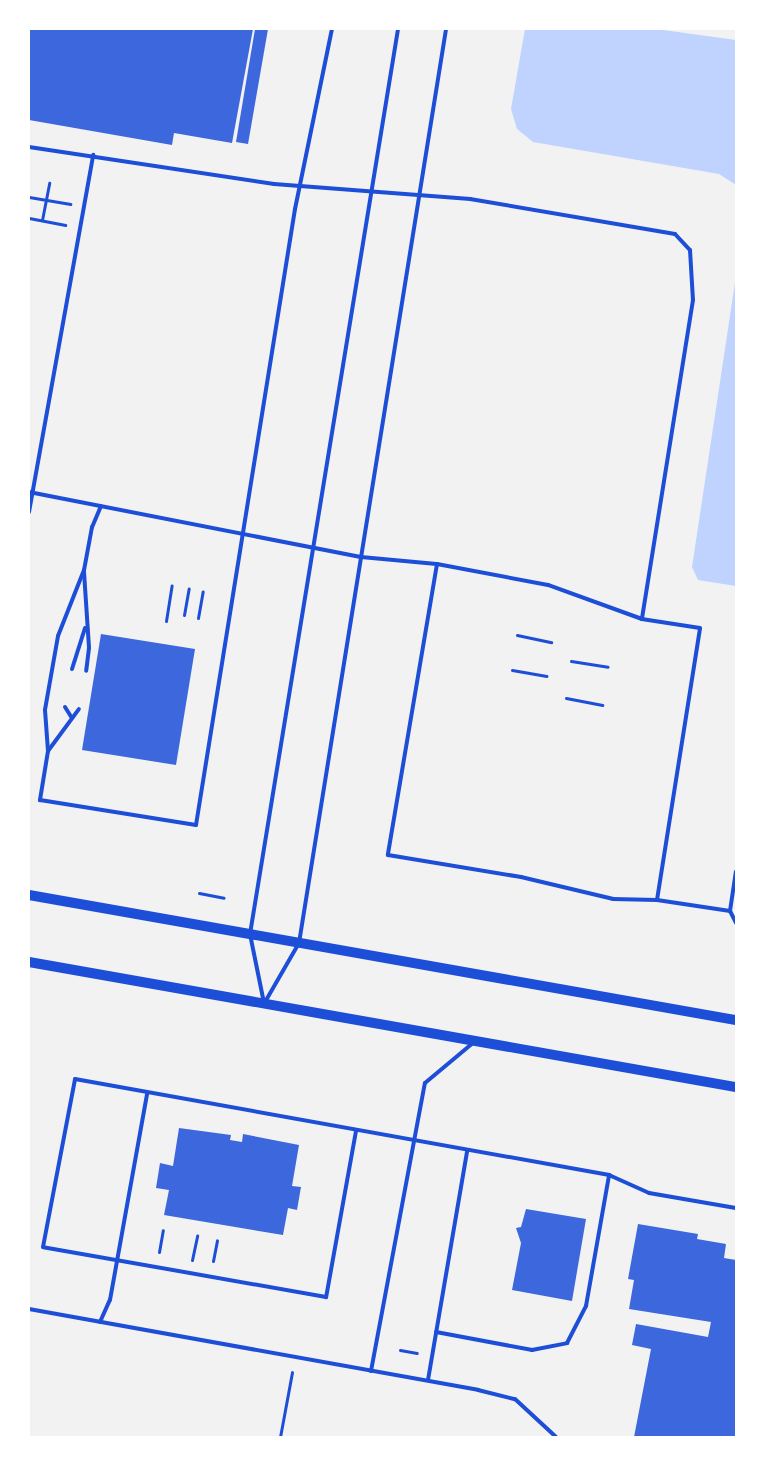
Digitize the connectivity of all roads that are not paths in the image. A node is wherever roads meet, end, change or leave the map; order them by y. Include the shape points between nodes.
1 (332, 29) edge
2 (398, 29) edge
3 (446, 29) edge
4 (29, 147) edge
5 (93, 155) junction
6 (300, 186) junction
7 (372, 189) junction
8 (418, 194) junction
9 (30, 492) edge
10 (101, 506) junction
11 (29, 512) edge
12 (242, 533) junction
13 (313, 548) junction
14 (361, 557) junction
15 (437, 564) junction
16 (84, 570) junction
17 (642, 619) junction
18 (85, 628) junction
19 (72, 669) dead end
20 (86, 671) dead end
21 (66, 707) dead end
22 (79, 709) dead end
23 (72, 718) junction
24 (48, 751) junction
25 (736, 871) edge
26 (29, 895) edge
27 (657, 900) junction
28 (730, 911) junction
29 (736, 923) edge
30 (250, 934) junction
31 (299, 943) junction
32 (29, 962) edge
33 (264, 1004) junction
34 (736, 1020) edge
35 (475, 1041) junction
36 (736, 1087) edge
37 (147, 1094) junction
38 (356, 1131) junction
39 (412, 1141) junction
40 (468, 1151) junction
41 (609, 1175) junction
42 (736, 1208) edge
43 (117, 1260) junction
44 (29, 1309) edge
45 (100, 1322) junction
46 (436, 1332) junction
47 (371, 1371) junction
48 (428, 1380) junction
49 (556, 1437) edge

1 - 6 lane
2 - 7 lane
3 - 8 lane
4 - 5 lane
5 - 6 lane
5 - 9 lane
6 - 7 lane
6 - 12 lane
7 - 8 lane
7 - 13 lane
8 - 14 lane
8 - 17 lane via 470,198 675,234 690,250 693,300
9 - 10 lane
9 - 11 lane
10 - 12 lane
10 - 16 lane via 92,527
12 - 13 lane
12 - 24 lane via 196,825 40,800
13 - 14 lane
13 - 30 lane
14 - 15 lane
14 - 31 lane
15 - 17 lane via 571,591
15 - 27 lane via 388,855 522,877 613,899
16 - 18 lane
16 - 24 lane via 58,636 46,710
17 - 27 lane via 700,628
18 - 19 lane
18 - 20 lane via 89,648
21 - 23 lane
22 - 23 lane
23 - 24 lane
25 - 28 lane
26 - 30 main road
27 - 28 lane
28 - 29 lane
30 - 31 main road
30 - 33 lane
31 - 33 lane
31 - 34 main road
32 - 33 main road
33 - 35 main road
35 - 36 main road
35 - 39 lane via 425,1083
37 - 38 lane
37 - 43 lane
37 - 43 lane via 75,1079 44,1247
38 - 39 lane
38 - 43 lane via 326,1297
39 - 40 lane
39 - 47 lane
40 - 41 lane
40 - 46 lane
41 - 42 lane via 649,1193
41 - 46 lane via 586,1306 567,1343 532,1350
43 - 45 lane
44 - 45 lane
45 - 47 lane
46 - 48 lane
47 - 48 lane
48 - 49 lane via 515,1399

